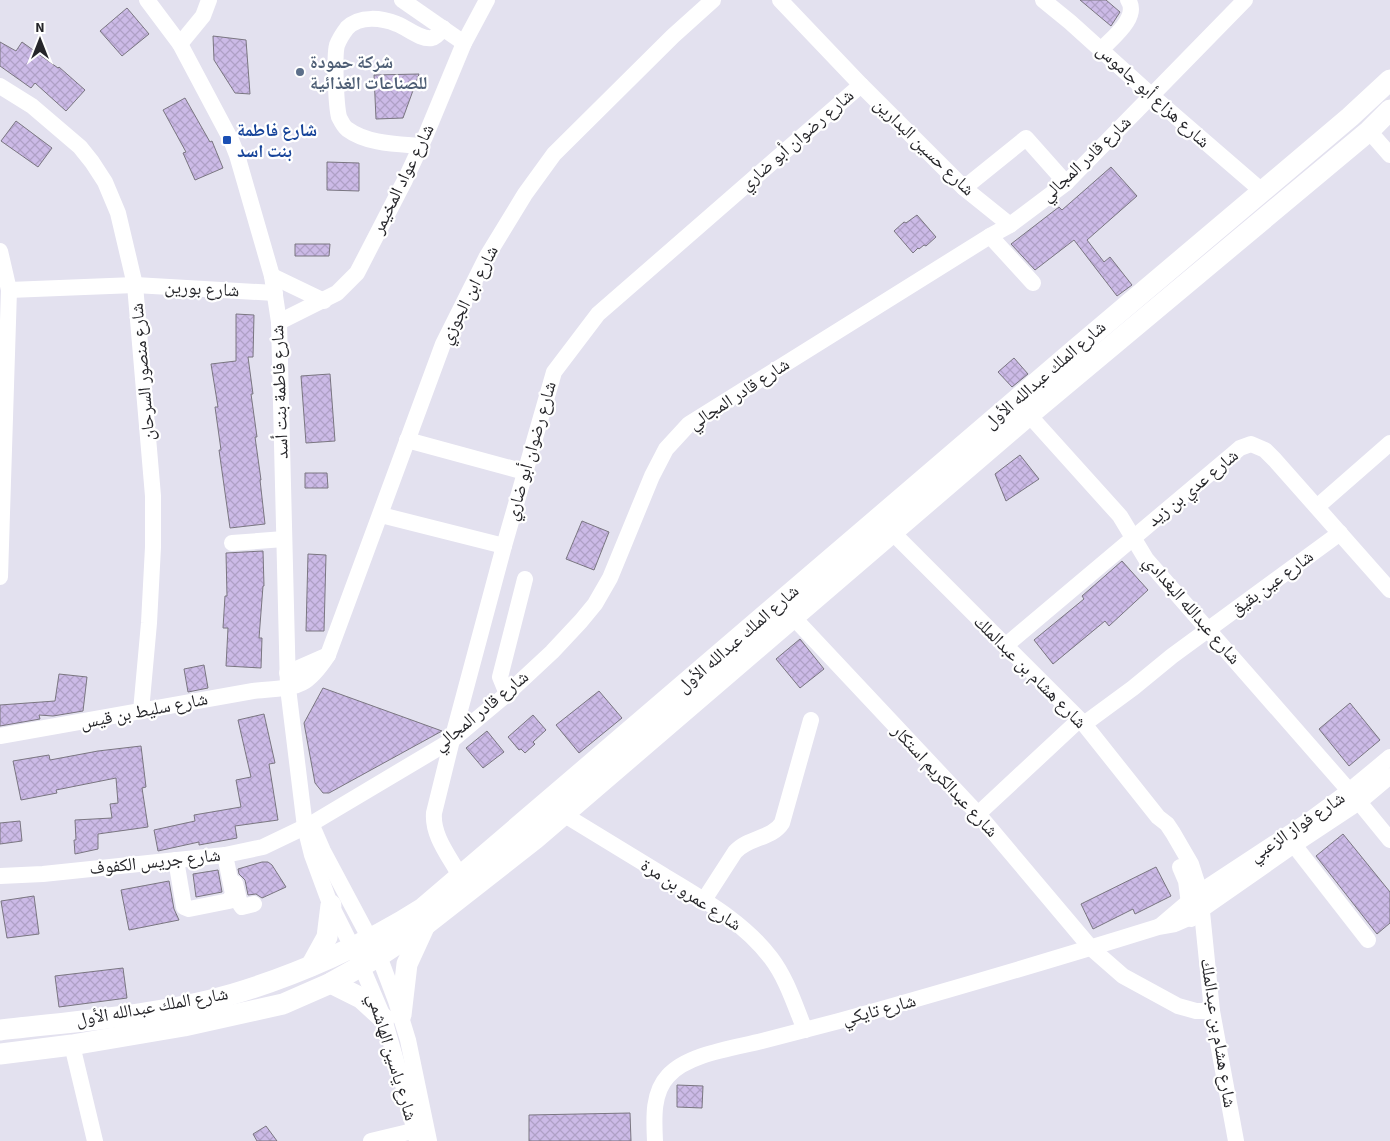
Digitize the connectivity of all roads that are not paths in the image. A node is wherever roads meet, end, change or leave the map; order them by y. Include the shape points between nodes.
1 (147, 0) edge
2 (209, 0) edge
3 (402, 0) edge
4 (487, 0) edge
5 (713, 0) edge
6 (780, 0) edge
7 (1043, 0) edge
8 (1128, 0) edge
9 (1245, 0) edge
10 (443, 28) junction
11 (464, 43) junction
12 (180, 44) junction
13 (1102, 50) junction
14 (1390, 80) edge
15 (861, 85) junction
16 (0, 86) edge
17 (1152, 96) junction
18 (1390, 110) edge
19 (1369, 131) junction
20 (421, 146) junction
21 (1390, 155) edge
22 (1066, 183) junction
23 (964, 188) junction
24 (1262, 192) junction
25 (1010, 225) junction
26 (990, 236) junction
27 (0, 251) edge
28 (272, 276) junction
29 (1033, 283) dead end
30 (135, 285) junction
31 (10, 290) junction
32 (275, 293) junction
33 (324, 301) junction
34 (279, 322) junction
35 (4, 337) edge
36 (1029, 416) junction
37 (407, 440) junction
38 (1390, 443) edge
39 (526, 472) junction
40 (1318, 506) junction
41 (381, 515) junction
42 (893, 533) junction
43 (1340, 533) junction
44 (1132, 537) junction
45 (284, 539) junction
46 (232, 543) dead end
47 (504, 546) junction
48 (0, 577) edge
49 (525, 579) dead end
50 (1390, 590) edge
51 (794, 618) junction
52 (1209, 629) junction
53 (1005, 646) junction
54 (288, 681) junction
55 (507, 694) junction
56 (141, 711) junction
57 (811, 720) dead end
58 (1081, 722) junction
59 (0, 736) edge
60 (452, 740) junction
61 (1390, 757) edge
62 (1390, 776) edge
63 (1354, 797) junction
64 (562, 814) junction
65 (978, 814) junction
66 (307, 821) junction
67 (1390, 840) edge
68 (1294, 845) junction
69 (227, 854) junction
70 (176, 860) junction
71 (0, 876) edge
72 (460, 876) junction
73 (704, 900) junction
74 (254, 904) dead end
75 (331, 905) junction
76 (1195, 905) junction
77 (424, 926) junction
78 (1368, 940) dead end
79 (1091, 948) junction
80 (365, 951) junction
81 (311, 966) junction
82 (332, 983) junction
83 (1208, 1011) junction
84 (393, 1017) junction
85 (0, 1030) edge
86 (805, 1030) junction
87 (72, 1045) junction
88 (0, 1054) edge
89 (422, 1135) edge
90 (95, 1141) edge
91 (371, 1141) edge
92 (655, 1141) edge
93 (1229, 1141) edge
94 (1236, 1141) edge

1 - 12 street, شارع فاطمة بنت أسد
2 - 12 street via 203,16
3 - 10 street
4 - 11 street, شارع عواد المخيمر
5 - 37 street, شارع ابن الجوزي via 554,154 525,194 486,258 443,344
6 - 15 street, شارع حسين البدارين
7 - 13 street, شارع هزاع أبو جاموس
8 - 13 street via 1131,4 1129,20
9 - 17 street, شارع قادر المجالي
10 - 11 street
10 - 20 street via 432,38 378,19 360,20 347,28 338,44 339,116 345,128 366,138
11 - 20 street, شارع عواد المخيمر
12 - 28 street, شارع فاطمة بنت أسد via 237,155
13 - 17 street, شارع هزاع أبو جاموس
14 - 24 main road, شارع الملك عبدالله الأول
15 - 23 street, شارع حسين البدارين
15 - 39 street, شارع رضوان أبو ضاري via 598,314 554,372
16 - 30 street, شارع منصور السرحان via 32,106 80,147 92,162 105,182 118,214
17 - 22 street, شارع قادر المجالي
17 - 24 street, شارع هزاع أبو جاموس
18 - 19 main road, شارع الملك عبدالله الأول
19 - 21 street
19 - 36 main road, شارع الملك عبدالله الأول
20 - 33 street, شارع عواد المخيمر via 357,274
22 - 23 street via 1026,138
22 - 25 street, شارع قادر المجالي
23 - 25 street, شارع حسين البدارين
24 - 72 main road, شارع الملك عبدالله الأول
25 - 26 street, شارع قادر المجالي
26 - 29 street
26 - 55 street, شارع قادر المجالي via 689,424 666,449 610,578 595,604 552,652
27 - 31 street
28 - 32 street, شارع فاطمة بنت أسد
28 - 33 street
30 - 31 street, شارع بورين
30 - 32 street, شارع بورين
30 - 56 street, شارع منصور السرحان via 153,504 150,613
31 - 35 street
32 - 34 street, شارع فاطمة بنت أسد
33 - 34 street, شارع عواد المخيمر
34 - 45 street, شارع فاطمة بنت أسد
35 - 48 street
36 - 42 main road, شارع الملك عبدالله الأول
36 - 44 street, شارع عبدالله البغدادي via 1120,516
37 - 39 street
37 - 41 street, شارع ابن الجوزي
38 - 40 street
39 - 47 street, شارع رضوان أبو ضاري
40 - 43 street, شارع عدي بن زيد
40 - 44 street, شارع عدي بن زيد via 1265,450 1251,444 1240,448
41 - 47 street
41 - 54 street, شارع ابن الجوزي via 328,655 307,682
42 - 51 main road, شارع الملك عبدالله الأول
42 - 53 street, شارع هشام بن عبدالملك
43 - 50 street, شارع عدي بن زيد
43 - 52 street, شارع عين بقيق
44 - 52 street, شارع عبدالله البغدادي via 1146,559
44 - 53 street, شارع عدي بن زيد
45 - 46 street
45 - 54 street, شارع فاطمة بنت أسد
47 - 60 street, شارع رضوان أبو ضاري
49 - 55 street via 500,677
51 - 64 main road, شارع الملك عبدالله الأول
51 - 65 street, شارع عبدالكريم استكار
52 - 58 street, شارع عين بقيق
52 - 63 street, شارع عبدالله البغدادي
53 - 58 street, شارع هشام بن عبدالملك
54 - 56 street, شارع سليط بن قيس via 253,691
54 - 66 street, شارع فاطمة بنت أسد
55 - 60 street, شارع قادر المجالي
56 - 59 street, شارع سليط بن قيس
57 - 73 street via 782,822 776,831 741,845
58 - 65 street, شارع عين بقيق
58 - 76 street, شارع هشام بن عبدالملك via 1158,818 1173,832 1191,864
60 - 66 street, شارع قادر المجالي
60 - 72 street, شارع رضوان أبو ضاري via 433,820 437,835
61 - 63 street, شارع فواز الزعبي
62 - 63 street, شارع فواز الزعبي
63 - 67 street, شارع عبدالله البغدادي
63 - 68 street, شارع فواز الزعبي
63 - 76 street, شارع فواز الزعبي via 1311,819
64 - 73 street, شارع عمرو بن مرة
64 - 77 main road, شارع الملك عبدالله الأول
65 - 79 street, شارع عبدالكريم استكار
66 - 69 street, شارع جريس الكفوف via 263,847
66 - 75 street, شارع فاطمة بنت أسد via 312,855
66 - 80 street, شارع فاطمة بنت أسد
68 - 76 street, شارع فواز الزعبي
68 - 78 street
69 - 70 street, شارع جريس الكفوف
69 - 70 street via 233,894 229,901 189,909 184,907
69 - 74 street via 240,904 242,907
70 - 71 street, شارع جريس الكفوف
72 - 80 main road, شارع الملك عبدالله الأول
73 - 86 street, شارع عمرو بن مرة via 745,930 771,959 782,975
75 - 80 street, شارع فاطمة بنت أسد
75 - 81 main road via 327,937
76 - 79 street, شارع تايكي via 1175,924
76 - 83 street, شارع هشام بن عبدالملك
77 - 80 main road, شارع الملك عبدالله الأول
77 - 84 main road via 407,964
79 - 83 street, شارع عبدالكريم استكار via 1123,976 1178,1006
79 - 86 street, شارع تايكي
80 - 81 main road, شارع الملك عبدالله الأول
80 - 82 main road, شارع الملك عبدالله الأول
80 - 84 street, شارع ياسين الهاشمي
81 - 85 main road, شارع الملك عبدالله الأول via 232,994 174,1007
82 - 84 main road
82 - 87 main road, شارع الملك عبدالله الأول via 284,1004 184,1026
83 - 93 street, شارع هشام بن عبدالملك
83 - 94 street, شارع هشام بن عبدالملك
84 - 89 street, شارع ياسين الهاشمي via 408,1040
86 - 92 street, شارع تايكي via 701,1057 678,1067 661,1085 658,1094 654,1116
87 - 88 main road, شارع الملك عبدالله الأول
87 - 90 street
89 - 91 street

